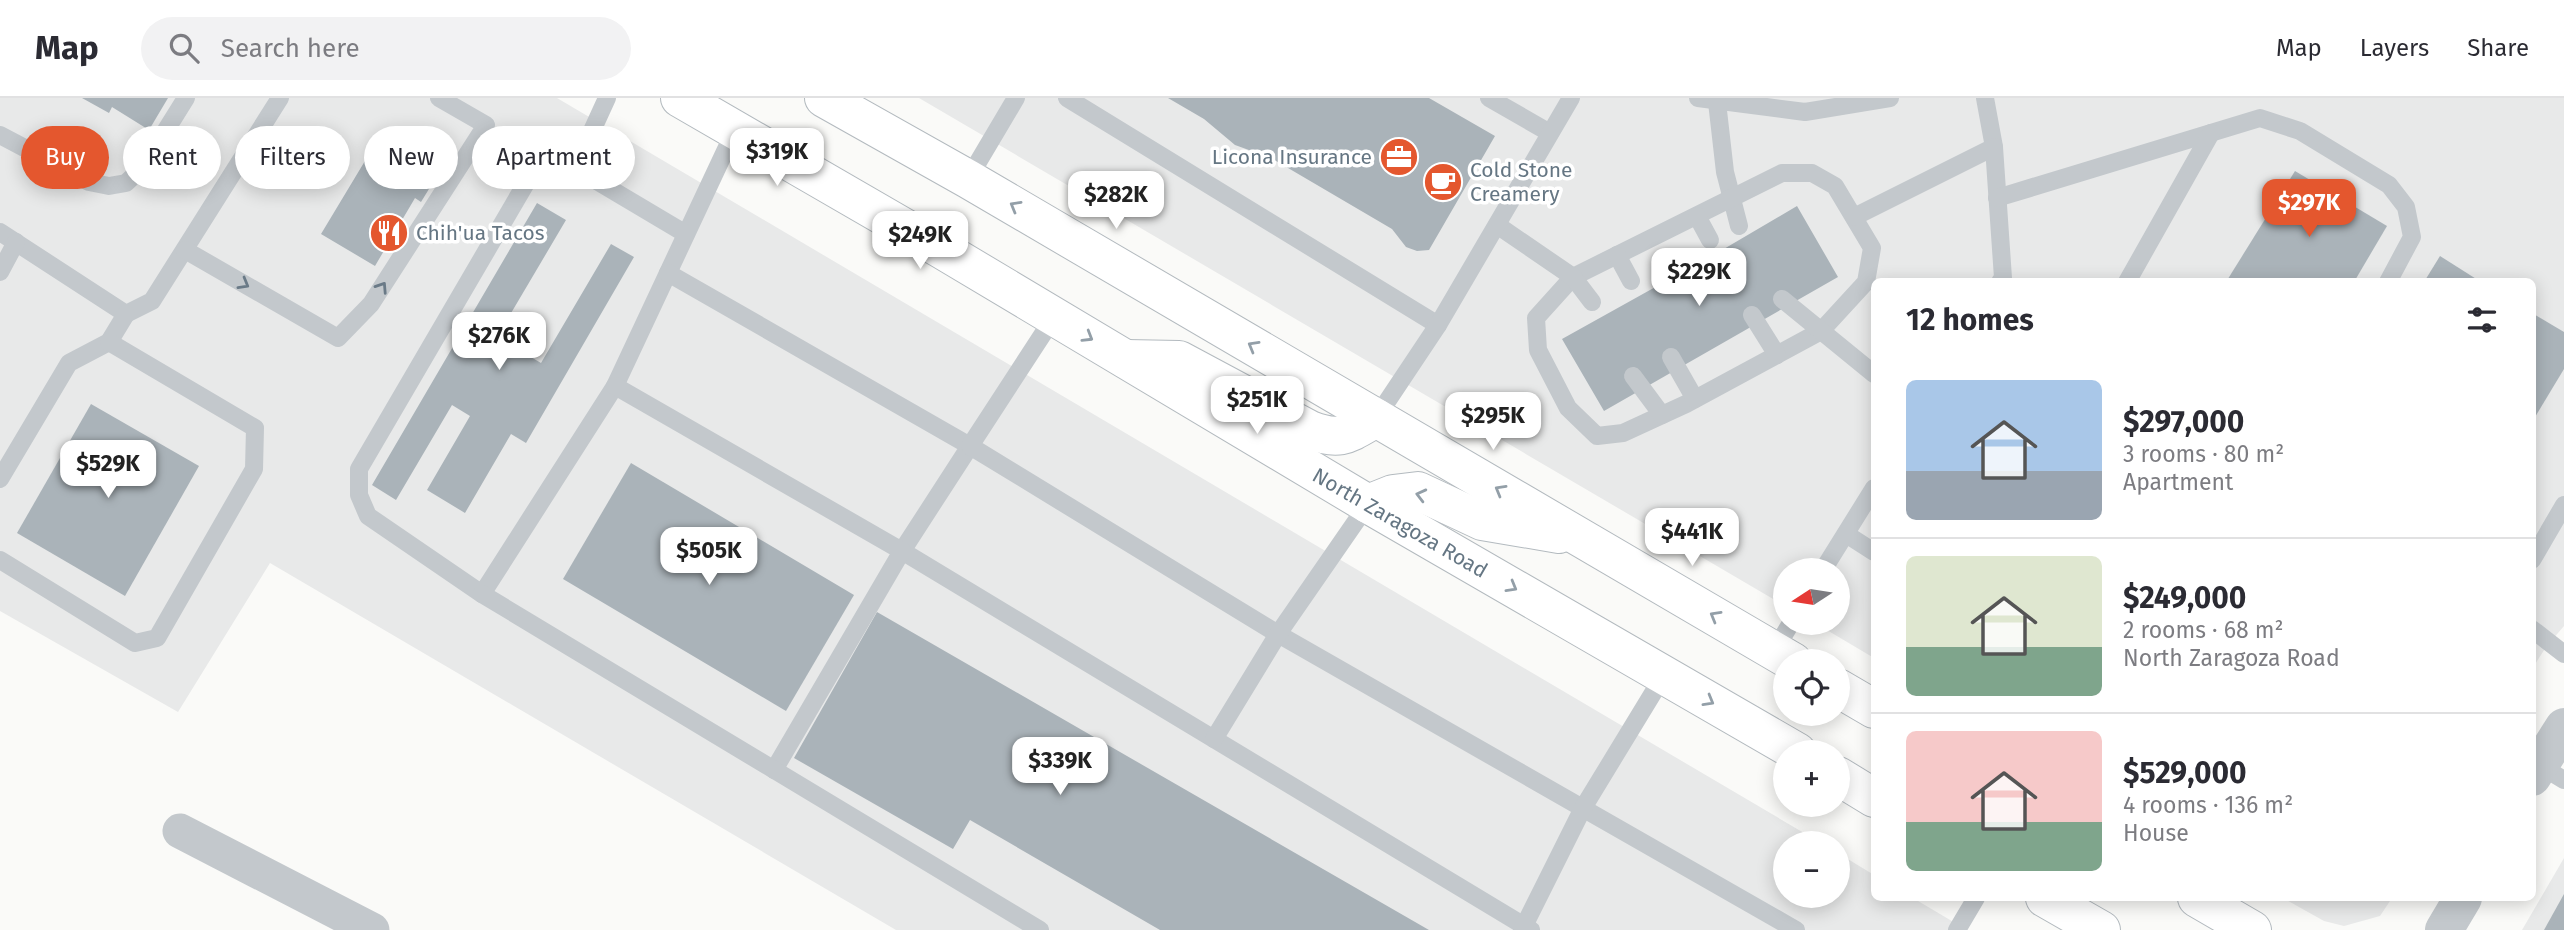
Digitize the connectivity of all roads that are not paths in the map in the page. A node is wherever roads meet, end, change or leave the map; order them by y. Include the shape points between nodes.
1 (186, 98) edge
2 (279, 98) edge
3 (439, 98) edge
4 (607, 98) edge
5 (680, 98) edge
6 (824, 98) edge
7 (1016, 98) edge
8 (1067, 98) edge
9 (1489, 98) edge
10 (1571, 98) edge
11 (1698, 98) edge
12 (1889, 98) edge
13 (1985, 98) edge
14 (1717, 102) junction
15 (594, 126) edge
16 (735, 130) junction
17 (1550, 133) junction
18 (2211, 133) junction
19 (0, 135) edge
20 (1994, 147) junction
21 (968, 179) junction
22 (523, 189) edge
23 (610, 189) edge
24 (1732, 198) junction
25 (1997, 198) junction
26 (1697, 216) junction
27 (1854, 217) junction
28 (1497, 225) junction
29 (1739, 226) dead end
30 (0, 232) edge
31 (686, 234) junction
32 (1710, 240) dead end
33 (16, 242) junction
34 (185, 250) junction
35 (1618, 255) junction
36 (0, 272) edge
37 (668, 273) junction
38 (1573, 277) junction
39 (2002, 278) edge
40 (2129, 278) edge
41 (2390, 278) edge
42 (1631, 281) dead end
43 (1782, 299) dead end
44 (1592, 302) dead end
45 (126, 314) junction
46 (1752, 315) dead end
47 (1054, 317) junction
48 (1438, 325) junction
49 (1821, 331) junction
50 (109, 342) junction
51 (1777, 355) junction
52 (1671, 357) dead end
53 (1124, 359) junction
54 (1871, 372) edge
55 (1633, 376) dead end
56 (615, 386) junction
57 (1695, 399) junction
58 (1662, 415) junction
59 (1376, 418) junction
60 (970, 446) junction
61 (0, 479) edge
62 (1871, 493) edge
63 (1368, 504) junction
64 (2564, 505) edge
65 (1846, 534) junction
66 (1580, 537) junction
67 (1871, 550) edge
68 (902, 551) junction
69 (2536, 552) edge
70 (1831, 558) edge
71 (0, 560) edge
72 (482, 594) junction
73 (2536, 632) edge
74 (1278, 634) junction
75 (1786, 645) edge
76 (2564, 654) edge
77 (1664, 675) junction
78 (1850, 695) edge
79 (1871, 707) edge
80 (2564, 727) edge
81 (1214, 739) junction
82 (1776, 740) edge
83 (774, 770) junction
84 (2545, 774) edge
85 (1850, 783) edge
86 (1871, 796) edge
87 (1583, 808) junction
88 (180, 831) dead end
89 (1974, 901) edge
90 (2050, 901) edge
91 (2202, 901) edge
92 (2461, 901) edge
93 (358, 927) edge
94 (1526, 929) edge
95 (1040, 930) edge
96 (1796, 930) edge
97 (1957, 930) edge
98 (2101, 930) edge
99 (2252, 930) edge
100 (2444, 930) edge

1 - 19 lane via 143,167 125,183 89,182
2 - 34 lane
34 -> 3 lane via 338,338 371,303 486,125
4 - 15 lane
5 - 16 main road, North Zaragoza Road
6 - 21 main road
7 - 21 lane
8 - 48 lane
9 - 17 lane
10 - 17 lane
11 - 14 lane
12 - 14 lane via 1805,112
13 - 20 lane
14 - 24 lane
16 - 31 lane
16 - 47 main road, North Zaragoza Road
17 - 28 lane
18 - 25 lane
18 - 40 lane
18 - 41 lane via 2260,118 2300,131 2389,184 2406,207 2412,237
20 - 25 lane
20 - 27 lane
59 -> 21 main road
22 - 72 lane via 359,469 359,495 368,516
23 - 31 lane
24 - 26 lane
24 - 27 lane via 1782,173 1811,173 1835,186
24 - 29 lane
25 - 39 lane
26 - 32 lane
26 - 35 lane
27 - 49 lane via 1872,248 1866,282
28 - 38 lane
28 - 48 lane
30 - 33 lane
31 - 37 lane
33 - 36 lane
33 - 45 lane
34 - 45 lane via 152,301
35 - 38 lane
35 - 42 lane
37 - 56 lane
37 - 60 lane
38 - 44 lane
38 - 58 lane via 1536,318 1538,350 1568,408 1597,436 1623,433
43 - 49 lane
45 - 50 lane
46 - 51 lane
47 -> 53 main road, North Zaragoza Road
47 - 60 lane
48 - 59 lane
49 - 51 lane
49 - 54 lane
50 - 61 lane via 69,363
50 - 71 lane via 255,428 254,469 158,638 135,643
51 - 57 lane
52 - 57 lane
53 - 59 main road via 1179,360 1328,437 1346,435
53 - 63 main road, North Zaragoza Road
55 - 58 lane
56 - 68 lane
56 - 72 lane
57 - 58 lane
66 -> 59 main road
60 - 68 lane
60 - 74 lane
62 - 65 lane
66 -> 63 main road via 1482,521 1418,491
63 - 74 lane
63 -> 77 main road, North Zaragoza Road
64 - 69 lane
65 - 67 lane
65 - 70 lane
75 -> 66 main road
68 - 81 lane
68 - 83 lane
72 - 83 lane
73 - 76 lane
74 - 81 lane
74 - 87 lane
77 -> 82 main road, North Zaragoza Road
77 - 87 lane
78 - 79 main road
80 - 84 street
81 - 94 lane
83 - 95 lane
85 - 86 main road
87 - 94 lane
87 - 96 lane
88 - 93 street
89 - 97 lane
90 - 98 main road
91 - 99 main road
92 - 100 street

